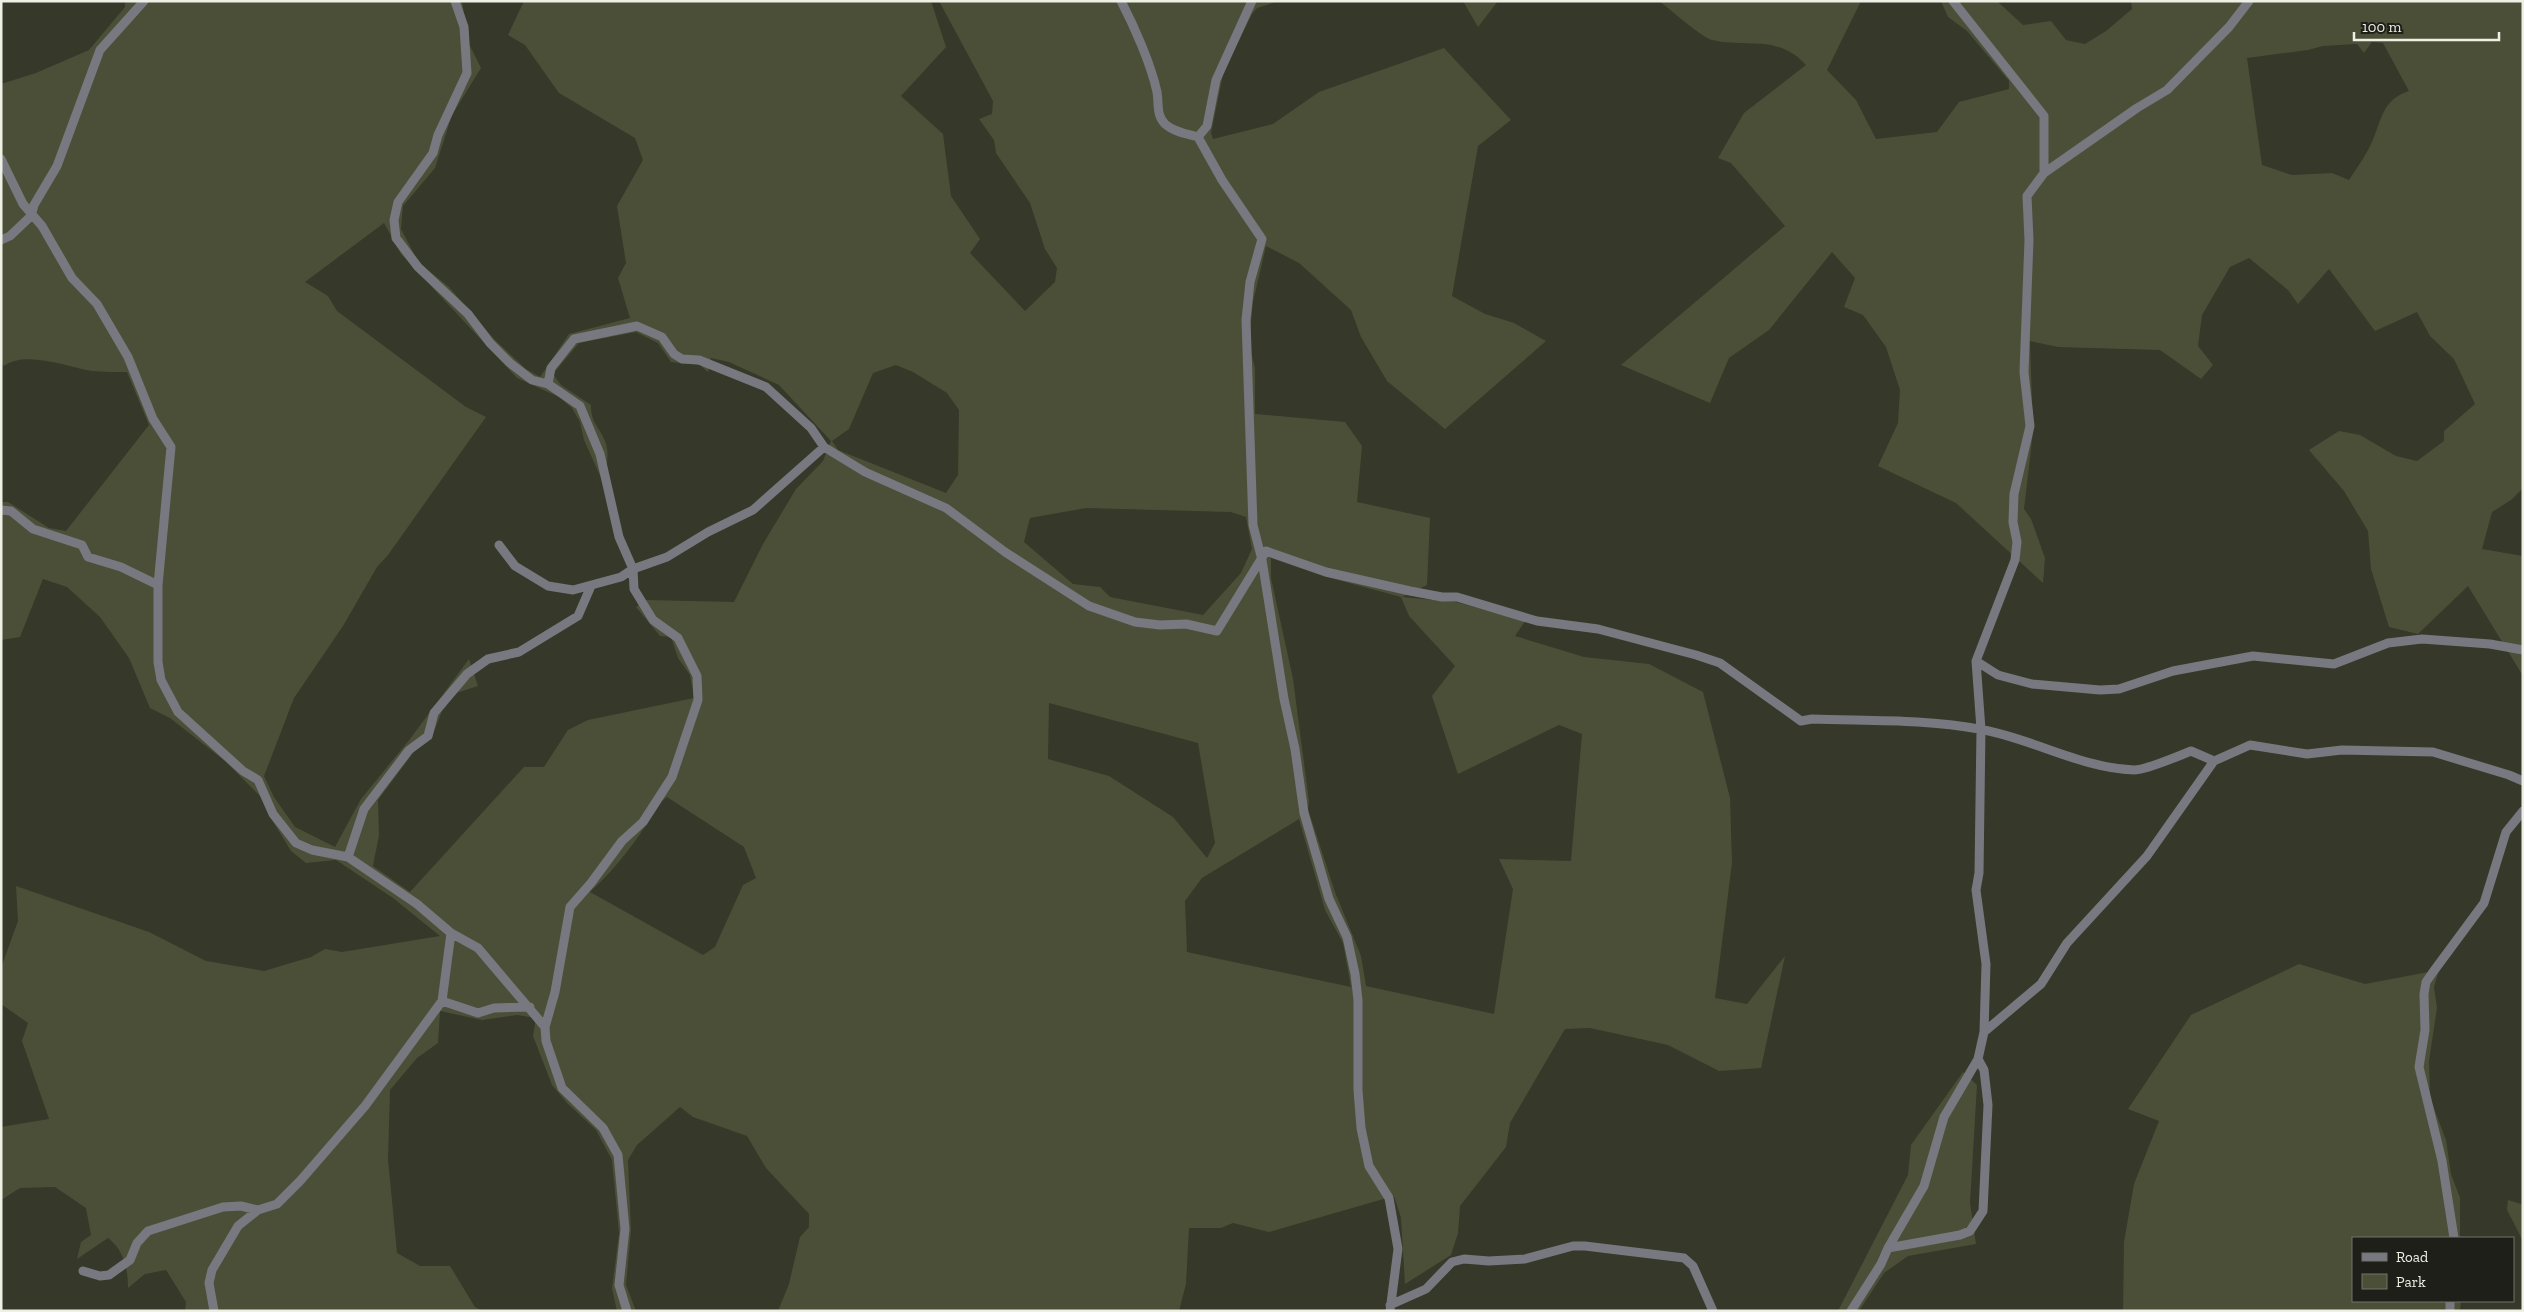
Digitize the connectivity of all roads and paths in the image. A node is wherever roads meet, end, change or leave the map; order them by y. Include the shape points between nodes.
1 (144, 1) edge
2 (455, 1) edge
3 (1121, 1) edge
4 (1252, 1) edge
5 (1953, 1) edge
6 (2249, 1) edge
7 (1198, 137) junction
8 (1, 159) edge
9 (2044, 173) junction
10 (31, 216) junction
11 (1, 240) edge
12 (548, 384) junction
13 (824, 447) junction
14 (1, 510) edge
15 (499, 545) dead end
16 (1262, 560) junction
17 (633, 569) junction
18 (158, 585) junction
19 (591, 586) junction
20 (2523, 650) edge
21 (1976, 662) junction
22 (1981, 729) junction
23 (2214, 761) junction
24 (2523, 781) edge
25 (2523, 811) edge
26 (348, 857) junction
27 (451, 933) junction
28 (442, 1001) junction
29 (530, 1007) junction
30 (545, 1027) junction
31 (1984, 1032) junction
32 (1978, 1060) junction
33 (258, 1210) junction
34 (2454, 1237) edge
35 (1888, 1248) junction
36 (83, 1271) dead end
37 (1390, 1308) edge
38 (214, 1311) edge
39 (627, 1311) edge
40 (1713, 1311) edge
41 (1851, 1311) edge

1 - 10 street via 100,50 57,166
2 - 12 street via 464,27 467,72 438,134 433,153 398,202 394,220 396,238 418,267 468,314 510,363 532,380
3 - 7 street via 1157,91 1159,115 1176,131
4 - 7 street via 1216,80 1207,126
5 - 9 street via 2044,116
6 - 9 street via 2229,27 2166,90
7 - 16 street via 1222,180 1262,239 1250,282 1246,320 1253,526
8 - 10 street
9 - 21 street via 2027,196 2029,240 2024,372 2030,426 2014,494 2015,560
10 - 11 street
10 - 18 street via 42,226 72,278 97,304 128,357 153,419 171,447
12 - 13 street via 551,368 574,339 637,326 662,337 674,354 682,359 699,360 766,387 811,428
12 - 17 street via 580,406 600,454 619,537
13 - 16 street via 866,472 946,508 1089,606 1136,622 1186,624 1216,631
13 - 17 street via 753,510 667,557
14 - 18 street via 11,511 33,529 82,545 88,557 121,567
15 - 19 street via 515,566 548,586 573,590
16 - 22 street via 1266,551 1326,572 1410,591 1457,597 1537,621 1598,629 1696,655 1720,663 1801,722 1812,719 1939,724
16 - 37 street via 1304,814 1329,899 1347,937 1355,974 1361,1128 1369,1166 1389,1198 1398,1249
17 - 19 street via 621,577
17 - 30 street via 634,589 652,620 678,638 697,676 698,700 672,777 643,822 622,841 570,907 555,992
18 - 26 street via 158,662 162,680 178,712 242,771 258,780 273,814 296,843 312,850
19 - 26 street via 578,616 519,652 488,659 467,674 434,713 428,736 409,750 364,809
20 - 21 street via 2422,639 2388,643 2334,664 2253,656 2173,671 2119,689 2100,690 2032,684 1998,675
21 - 22 street
22 - 23 street via 2084,761 2135,770 2192,751
22 - 31 street via 1976,890 1986,964
23 - 24 street via 2250,745 2307,754 2342,750 2433,752
23 - 31 street via 2147,856 2067,943 2041,984
25 - 34 street via 2506,832 2484,903 2432,972 2424,994 2425,1030 2419,1066 2442,1161
26 - 27 street via 417,904
27 - 28 street
27 - 29 street via 478,948
28 - 29 street via 478,1013 494,1008
28 - 33 street via 366,1106 300,1181 277,1204
29 - 30 street
30 - 39 street via 546,1041 562,1088 603,1128 618,1155 626,1229 619,1285
31 - 32 street
32 - 35 street via 1944,1117 1924,1186
32 - 35 street via 1984,1070 1988,1105 1983,1211 1970,1231 1960,1235
33 - 36 street via 223,1207 148,1231 137,1243 130,1260 109,1275
33 - 38 street via 238,1226 212,1270 209,1283
35 - 41 street
37 - 40 street via 1426,1289 1452,1262 1464,1259 1489,1262 1525,1259 1572,1246 1585,1246 1684,1258 1693,1266

